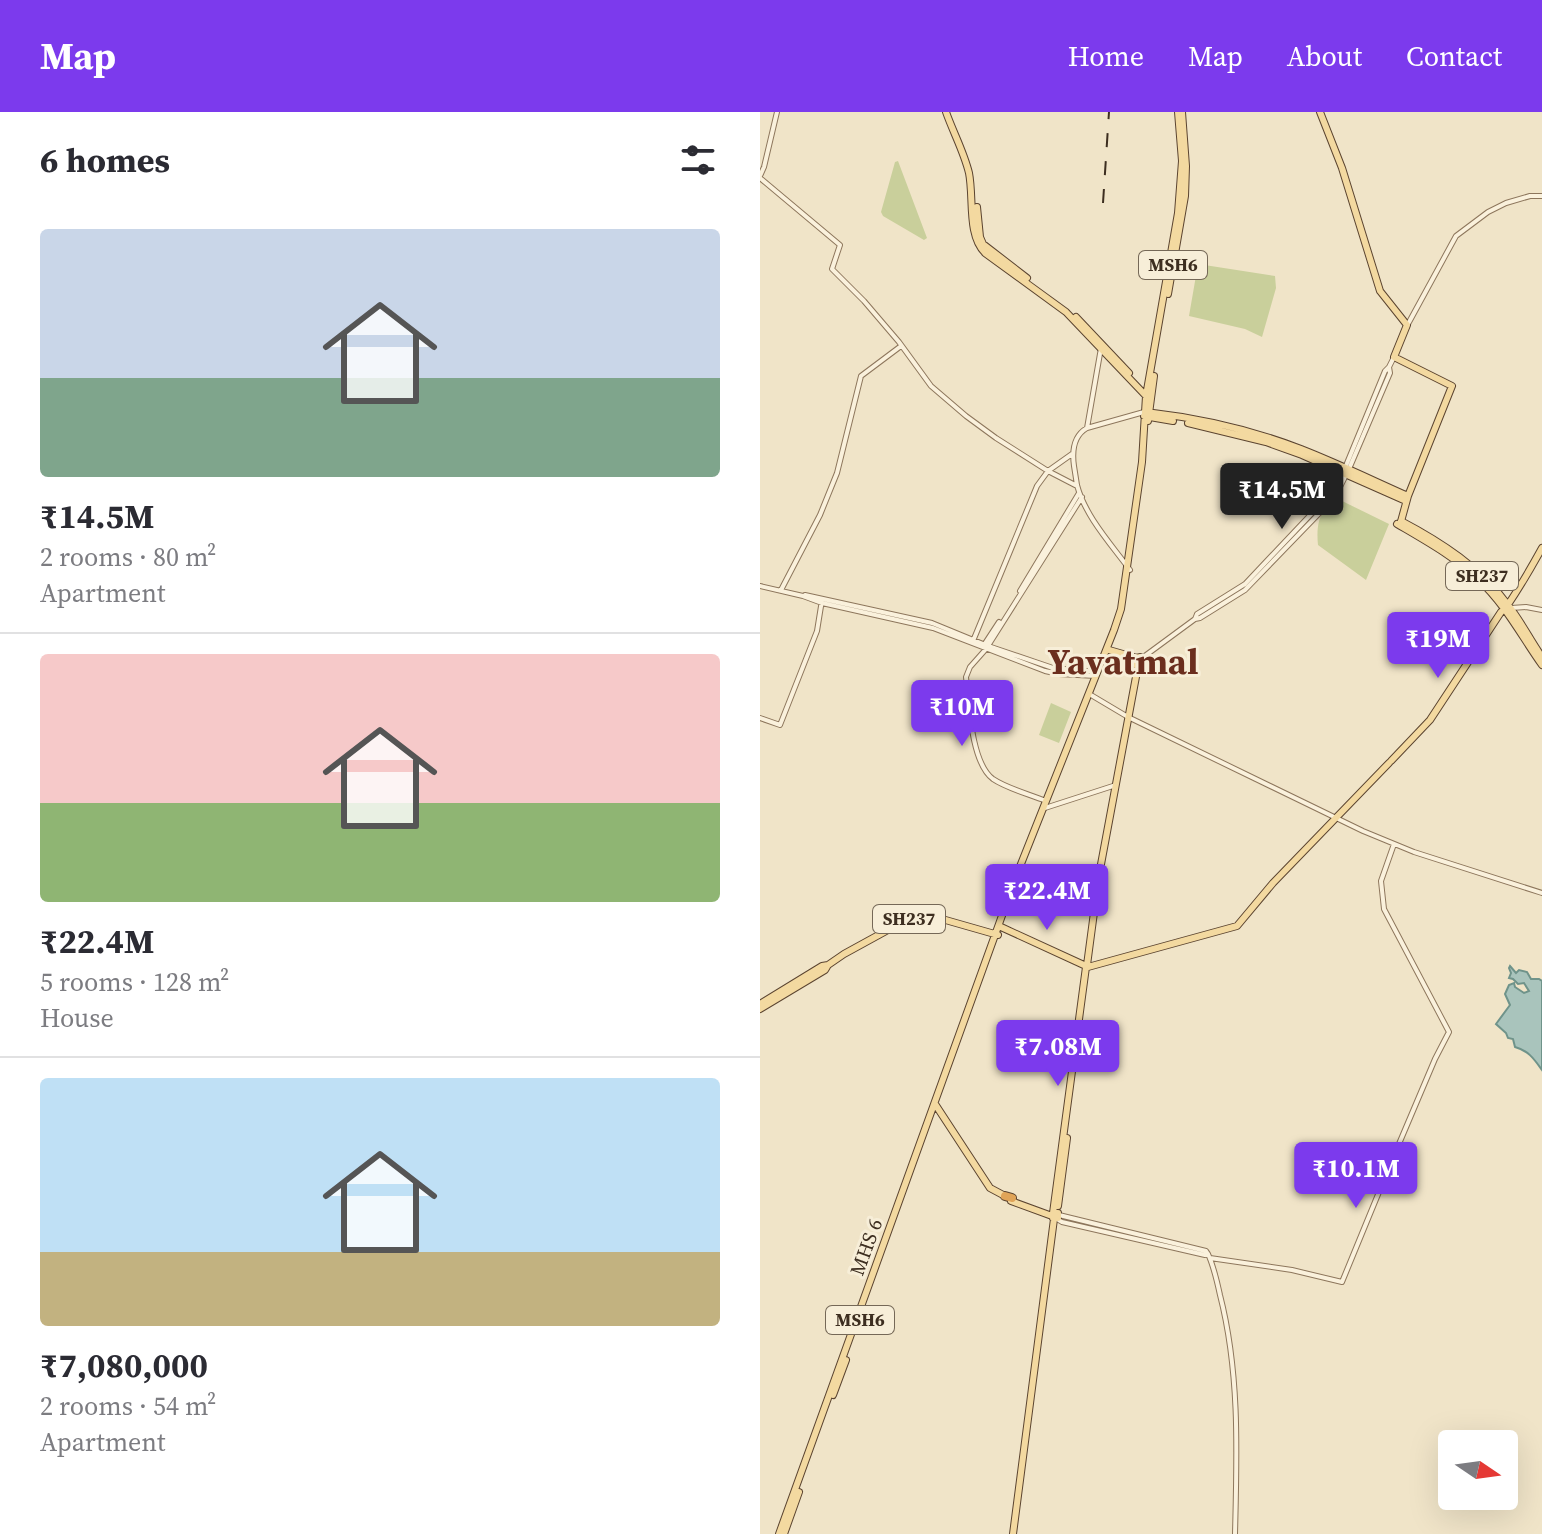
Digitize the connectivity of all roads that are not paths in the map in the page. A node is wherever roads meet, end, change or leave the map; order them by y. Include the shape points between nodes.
1 (777, 112) edge
2 (948, 112) edge
3 (1180, 112) edge
4 (1320, 112) edge
5 (760, 177) edge
6 (1542, 196) edge
7 (1407, 325) junction
8 (901, 346) junction
9 (1101, 347) junction
10 (1394, 357) junction
11 (1149, 395) junction
12 (1145, 414) junction
13 (1087, 428) junction
14 (1072, 454) junction
15 (1048, 471) junction
16 (1346, 471) junction
17 (1080, 492) junction
18 (1407, 499) junction
19 (1542, 548) edge
20 (1129, 568) junction
21 (760, 586) edge
22 (781, 590) junction
23 (822, 600) junction
24 (1505, 607) junction
25 (1542, 610) edge
26 (973, 641) junction
27 (985, 648) junction
28 (1108, 652) junction
29 (1542, 657) edge
30 (1138, 661) junction
31 (1542, 665) edge
32 (1098, 674) junction
33 (1091, 695) junction
34 (1128, 717) junction
35 (760, 718) edge
36 (1116, 785) junction
37 (1045, 804) junction
38 (1336, 816) junction
39 (1394, 844) junction
40 (1542, 893) edge
41 (1001, 927) junction
42 (996, 935) junction
43 (1087, 966) junction
44 (760, 1006) edge
45 (936, 1107) junction
46 (1055, 1216) junction
47 (1209, 1256) junction
48 (782, 1534) edge
49 (1014, 1534) edge
50 (1235, 1534) edge

1 - 5 street
2 - 9 main road via 973,175 983,244 1067,307
3 - 11 main road, MSH6 via 1181,185
4 - 7 main road via 1380,291
5 - 8 street via 840,245 832,269
6 - 7 street via 1506,203 1456,236
7 - 10 main road
8 - 15 street via 931,386 966,416
8 - 22 street via 861,376 837,473
9 - 11 main road
9 - 13 street
10 - 16 street
10 - 18 main road via 1452,386
11 - 12 main road, MSH6
12 - 13 street
12 - 16 main road via 1269,438
12 - 20 main road via 1144,478
13 - 14 street
14 - 15 street
14 - 17 street
15 - 17 street
15 - 26 street via 1027,508
16 - 18 main road
16 - 30 street via 1335,497 1239,592 1197,614
17 - 20 street
17 - 27 street
18 - 24 main road, SH237 via 1400,520 1455,553 1482,576
19 - 24 main road
20 - 28 main road via 1124,607
20 - 32 main road
21 - 22 street
22 - 23 street
23 - 26 street via 932,623
23 - 35 street via 817,631 780,725
24 - 25 street
24 - 29 main road, SH237
24 - 31 main road, SH237
24 - 38 main road via 1430,720
26 - 27 street
27 - 32 street via 1053,673
27 - 37 street via 966,677 977,753 994,779
28 - 30 main road
28 - 32 main road
30 - 34 main road
32 - 33 main road
32 - 37 main road
33 - 34 street
33 - 37 main road
34 - 36 main road
34 - 38 street
36 - 37 street
36 - 43 main road
37 - 41 main road
37 - 42 main road
38 - 39 street
38 - 43 main road via 1233,927
39 - 40 street
39 - 47 street via 1383,876 1384,909 1449,1032 1342,1282
41 - 42 main road
41 - 43 main road
42 - 44 main road, SH237 via 928,915 906,920
42 - 45 main road
43 - 46 main road
45 - 46 main road via 990,1188
45 - 48 main road, MSH6
46 - 47 street via 1206,1251
46 - 49 main road
47 - 50 street via 1225,1312 1234,1383

